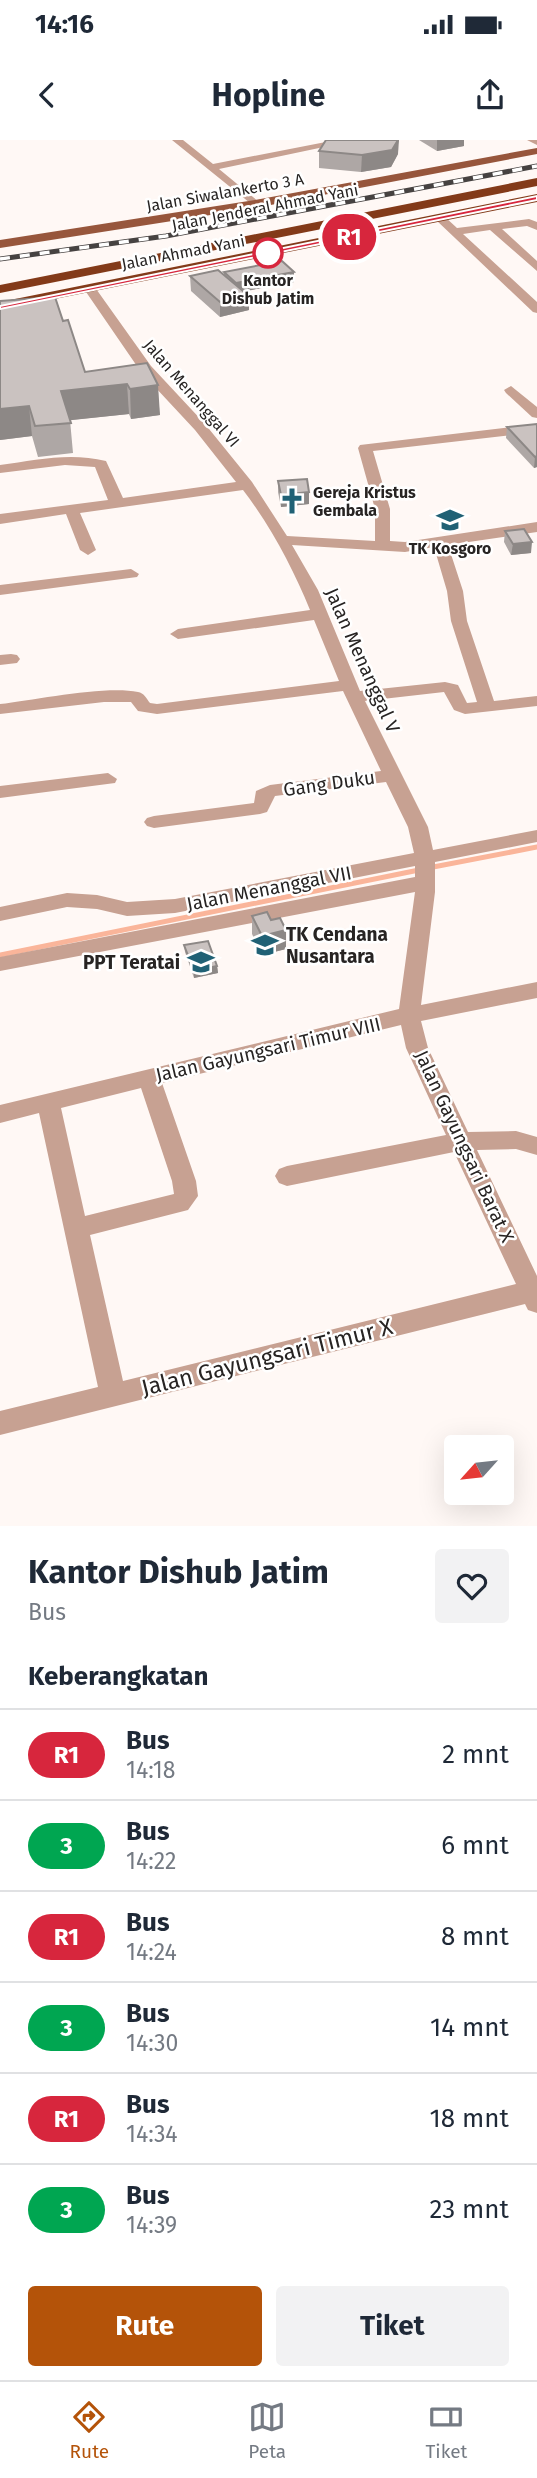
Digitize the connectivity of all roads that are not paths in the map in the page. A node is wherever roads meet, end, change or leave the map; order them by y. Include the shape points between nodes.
1 (177, 140) edge
2 (352, 140) edge
3 (537, 151) edge
4 (210, 168) junction
5 (537, 171) edge
6 (537, 182) edge
7 (537, 198) edge
8 (255, 204) junction
9 (418, 205) junction
10 (440, 218) junction
11 (492, 226) junction
12 (537, 227) edge
13 (457, 231) junction
14 (0, 244) edge
15 (274, 252) junction
16 (523, 267) edge
17 (0, 277) edge
18 (0, 289) edge
19 (90, 289) junction
20 (0, 306) edge
21 (537, 309) edge
22 (511, 390) dead end
23 (537, 414) edge
24 (537, 428) edge
25 (0, 469) edge
26 (247, 485) junction
27 (117, 502) junction
28 (71, 509) junction
29 (0, 519) edge
30 (537, 527) edge
31 (282, 540) junction
32 (440, 543) junction
33 (382, 545) junction
34 (88, 550) dead end
35 (131, 574) dead end
36 (0, 590) edge
37 (320, 614) junction
38 (178, 634) dead end
39 (351, 691) junction
40 (537, 701) edge
41 (487, 707) junction
42 (0, 709) edge
43 (392, 775) junction
44 (108, 779) dead end
45 (0, 792) edge
46 (154, 822) dead end
47 (537, 836) edge
48 (424, 868) junction
49 (0, 914) edge
50 (0, 964) edge
51 (537, 990) edge
52 (409, 1015) junction
53 (149, 1078) junction
54 (48, 1102) junction
55 (0, 1114) edge
56 (462, 1141) junction
57 (537, 1146) edge
58 (288, 1176) dead end
59 (76, 1228) junction
60 (535, 1296) edge
61 (113, 1395) junction
62 (0, 1423) edge

1 - 4 street
2 - 4 street
3 - 8 main road, Jalan Siwalankerto 3 A
4 - 8 street
5 - 17 highway, Jalan Jenderal Ahmad Yani
6 - 9 highway, Jalan Jenderal Ahmad Yani
7 - 10 highway, Jalan Ahmad Yani
8 - 14 main road, Jalan Siwalankerto 3 A
9 - 15 highway via 376,226 282,246
9 - 18 highway, Jalan Jenderal Ahmad Yani
10 - 13 street
10 - 15 highway, Jalan Ahmad Yani
11 - 12 street via 529,222
11 - 13 street
11 - 16 street
13 - 16 street
15 - 19 highway, Jalan Ahmad Yani
16 - 21 street
19 - 20 highway, Jalan Ahmad Yani
19 - 26 street, Jalan Menanggal VI via 146,369
22 - 23 street
24 - 33 street via 365,448 379,495
25 - 27 street via 92,461 100,464
26 - 27 street
26 - 31 street, Jalan Menanggal V
27 - 28 street
28 - 29 street
28 - 34 street
30 - 32 street
31 - 33 street
31 - 37 street, Jalan Menanggal V
32 - 33 street
32 - 41 street via 456,591 458,621
35 - 36 street
37 - 38 street
37 - 39 street, Jalan Menanggal V
39 - 41 street via 449,687 462,708
39 - 42 street via 157,709 144,707 136,697 104,697
39 - 43 street, Jalan Menanggal V
40 - 41 street
43 - 46 street, Gang Duku via 270,791 262,795 260,808
43 - 48 street, Jalan Menanggal V via 418,827
44 - 45 street
47 - 48 street, Jalan Menanggal VII
48 - 49 street, Jalan Menanggal VII via 143,910 67,900
48 - 50 street
48 - 52 street, Jalan Gayungsari Barat X
51 - 52 street, Jalan Gayungsari Timur VIII
52 - 53 street, Jalan Gayungsari Timur VIII
52 - 56 street, Jalan Gayungsari Barat X via 428,1075
53 - 54 street, Jalan Gayungsari Timur VIII
53 - 59 street via 186,1196 180,1203
54 - 55 street, Jalan Gayungsari Timur VIII
54 - 59 street
56 - 57 street via 510,1138
56 - 58 street
56 - 60 street, Jalan Gayungsari Barat X
59 - 61 street
60 - 61 street, Jalan Gayungsari Timur X
61 - 62 street, Jalan Gayungsari Timur X

